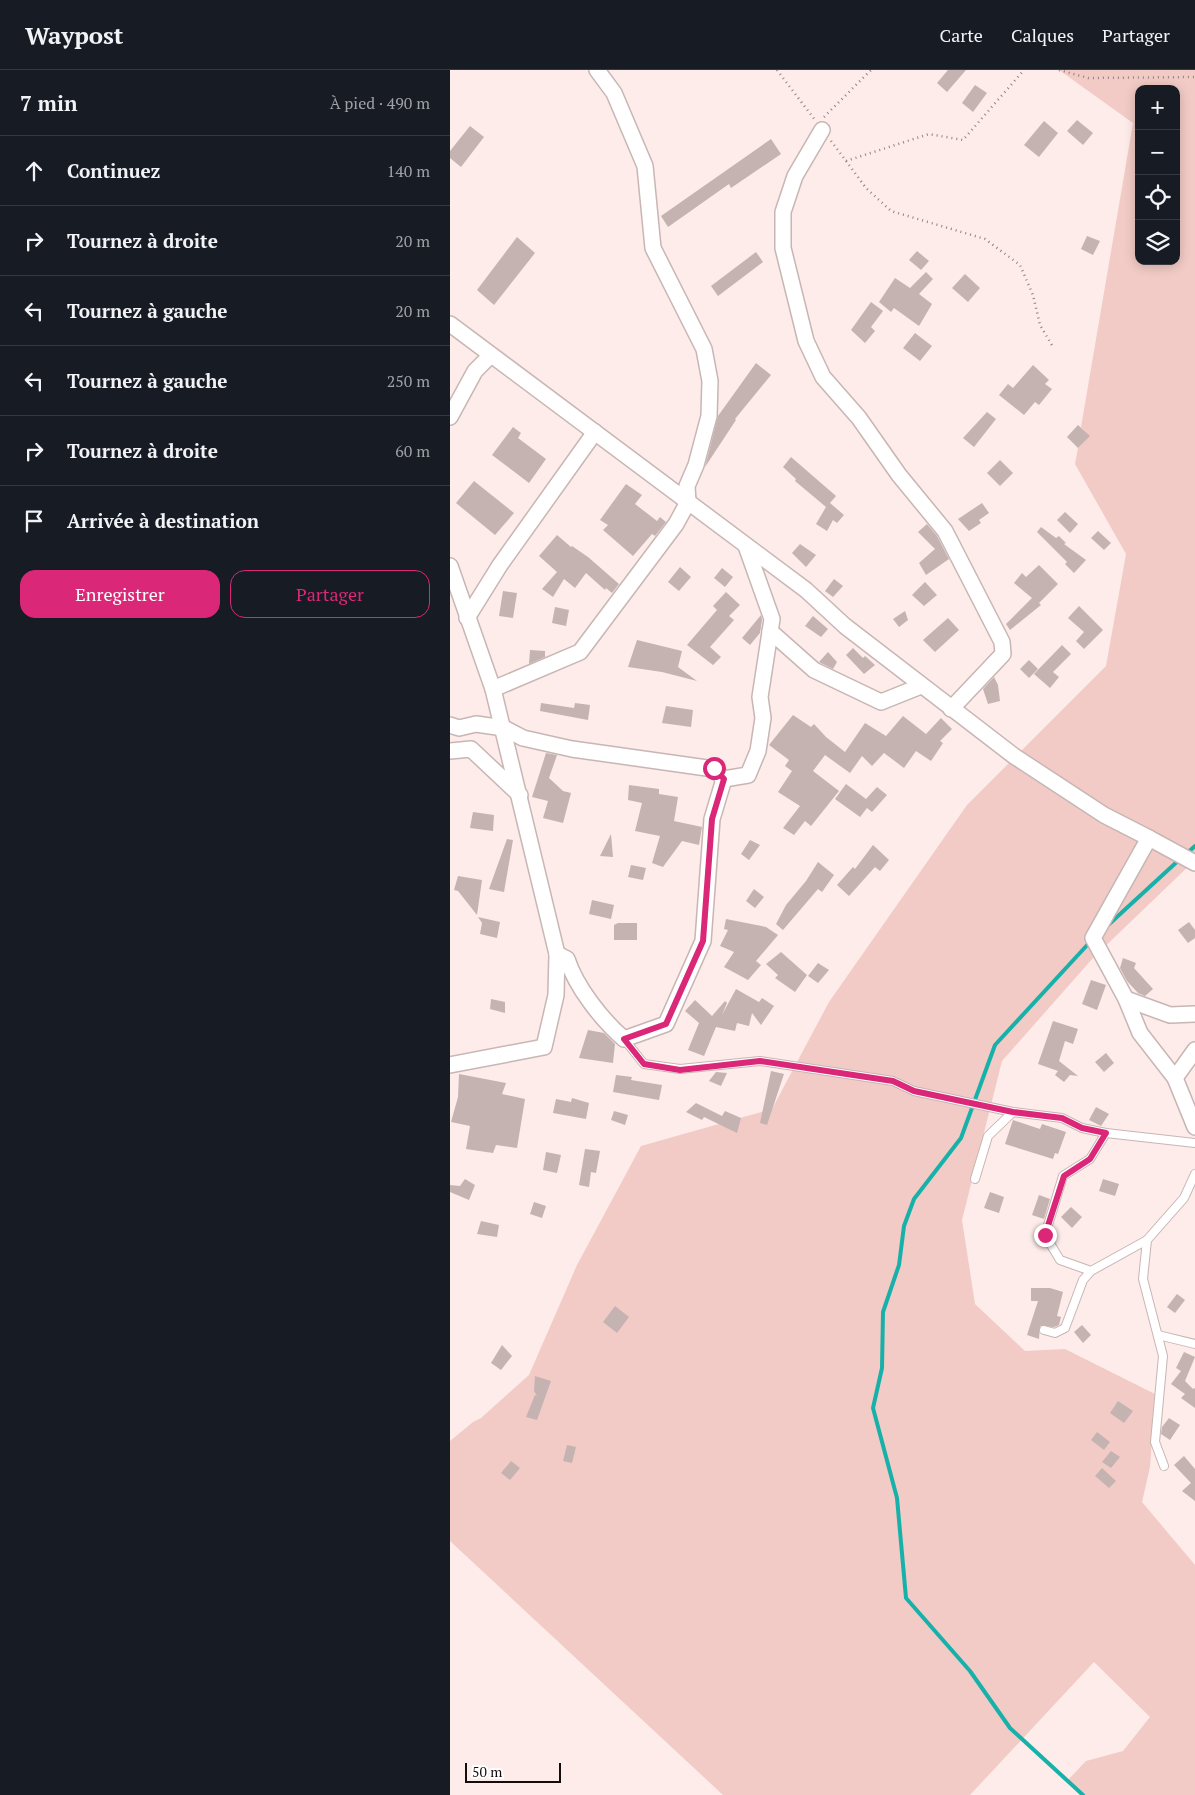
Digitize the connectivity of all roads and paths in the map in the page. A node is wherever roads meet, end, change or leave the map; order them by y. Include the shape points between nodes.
1 (597, 70) edge
2 (777, 70) edge
3 (871, 70) edge
4 (1024, 70) edge
5 (1059, 70) edge
6 (1195, 77) edge
7 (820, 126) junction
8 (846, 161) junction
9 (450, 324) edge
10 (1053, 347) dead end
11 (491, 355) junction
12 (450, 417) edge
13 (595, 432) junction
14 (688, 502) junction
15 (746, 546) junction
16 (450, 566) edge
17 (466, 618) junction
18 (770, 631) junction
19 (921, 686) junction
20 (494, 689) junction
21 (952, 709) junction
22 (450, 725) edge
23 (504, 728) junction
24 (450, 751) edge
25 (724, 779) junction
26 (520, 796) junction
27 (1148, 838) junction
28 (1195, 863) edge
29 (557, 954) junction
30 (1126, 998) junction
31 (1195, 1014) edge
32 (624, 1039) junction
33 (1195, 1050) edge
34 (450, 1065) edge
35 (1175, 1078) junction
36 (1013, 1112) junction
37 (1195, 1127) edge
38 (1106, 1133) junction
39 (1195, 1143) edge
40 (1195, 1174) edge
41 (975, 1180) dead end
42 (1147, 1240) junction
43 (1091, 1271) junction
44 (1044, 1330) dead end
45 (1158, 1335) junction
46 (1195, 1344) edge
47 (1164, 1466) dead end

1 - 14 street via 614,93 645,166 653,248 704,349 710,381 709,416 687,486
2 - 7 path
3 - 7 path
4 - 8 path via 963,140 929,134
5 - 6 path via 1088,78
7 - 8 path
7 - 21 street via 795,176 783,212 783,248 806,341 823,377 859,418 899,476 945,531 1002,642 1003,654
8 - 10 path via 866,188 891,211 985,239 1020,265 1033,295 1040,325
9 - 11 street
11 - 12 street via 475,371
11 - 13 street
13 - 14 street
13 - 17 street
14 - 15 street
14 - 20 street via 676,524 580,652
15 - 18 street via 772,619
15 - 19 street via 806,590 844,626
16 - 17 street
17 - 20 street
18 - 19 street via 814,670 881,702
18 - 25 street via 760,697 763,718 758,751 748,775
19 - 21 street
20 - 23 street
21 - 27 street via 1062,789
22 - 23 street
23 - 25 street via 523,738 572,749 714,768
23 - 26 street
24 - 26 street via 471,749
25 - 32 street via 712,819 703,941 666,1024
26 - 29 street
27 - 28 street
27 - 30 street via 1093,938
29 - 32 street via 567,959 607,1024
29 - 34 street via 556,995 544,1047
30 - 31 street via 1170,1015
30 - 35 street via 1140,1033
32 - 36 lane via 644,1064 680,1070 760,1061 893,1081 914,1091
33 - 35 street
35 - 37 street
36 - 38 lane via 1062,1118 1082,1128
36 - 41 lane via 988,1136
38 - 39 lane
38 - 43 lane via 1090,1159 1064,1176 1045,1235 1060,1260
40 - 42 lane via 1184,1198
42 - 43 lane
42 - 45 lane via 1143,1278
43 - 44 lane via 1083,1280 1065,1328 1055,1333
45 - 46 lane
45 - 47 lane via 1163,1356 1155,1442

